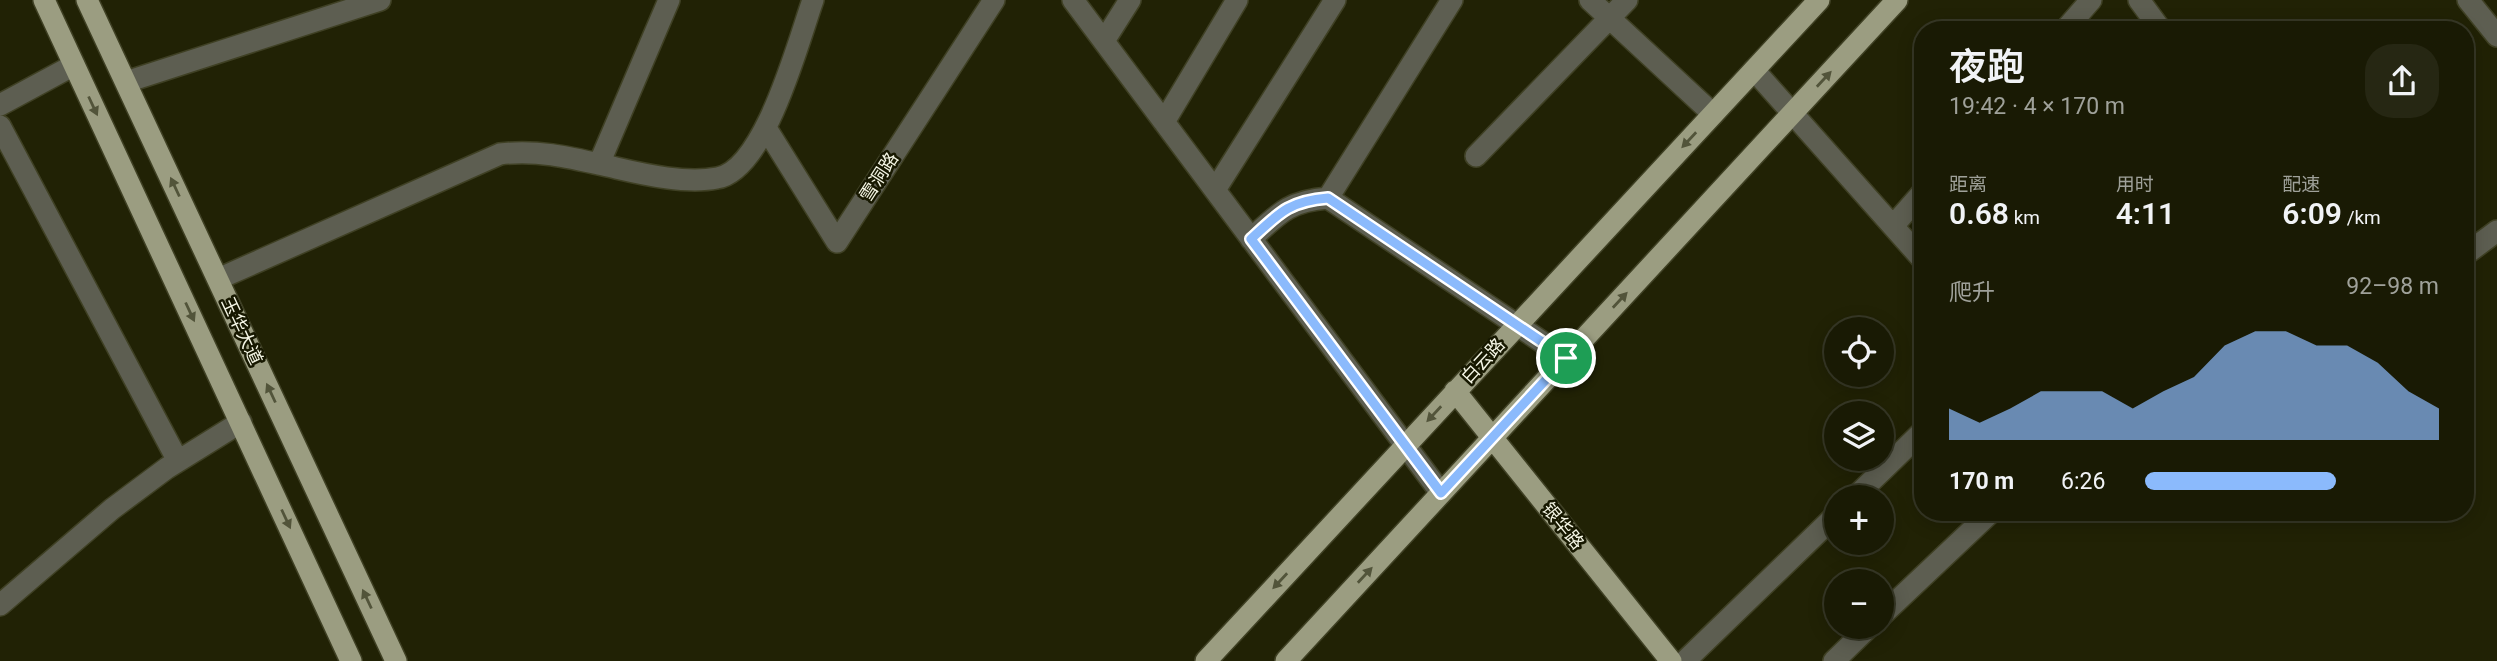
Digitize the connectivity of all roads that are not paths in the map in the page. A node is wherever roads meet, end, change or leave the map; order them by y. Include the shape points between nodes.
1 (44, 0) edge
2 (87, 0) edge
3 (380, 0) edge
4 (669, 0) edge
5 (814, 0) edge
6 (993, 0) edge
7 (1073, 0) edge
8 (1130, 0) edge
9 (1237, 0) edge
10 (1335, 0) edge
11 (1452, 0) edge
12 (1590, 0) edge
13 (1627, 0) edge
14 (1819, 0) edge
15 (1897, 0) edge
16 (2091, 0) edge
17 (2139, 0) edge
18 (2468, 0) edge
19 (1610, 18) junction
20 (2073, 21) edge
21 (2154, 21) edge
22 (2497, 36) edge
23 (1104, 41) junction
24 (74, 65) junction
25 (1754, 70) junction
26 (125, 82) junction
27 (0, 105) edge
28 (1713, 114) junction
29 (1792, 114) junction
30 (1164, 122) junction
31 (0, 126) edge
32 (766, 128) junction
33 (1476, 156) dead end
34 (599, 164) junction
35 (1215, 190) junction
36 (1328, 198) junction
37 (1914, 202) edge
38 (1893, 226) junction
39 (2497, 231) edge
40 (1251, 239) junction
41 (2474, 248) edge
42 (1914, 250) edge
43 (218, 279) junction
44 (1517, 325) junction
45 (1566, 358) junction
46 (1455, 391) junction
47 (241, 422) junction
48 (1492, 438) junction
49 (1914, 440) edge
50 (1405, 444) junction
51 (178, 461) junction
52 (1867, 485) edge
53 (1441, 493) junction
54 (1982, 521) edge
55 (1824, 527) edge
56 (0, 604) edge
57 (1894, 604) edge
58 (1857, 639) edge
59 (351, 661) edge
60 (396, 661) edge
61 (1206, 661) edge
62 (1286, 661) edge
63 (1671, 661) edge
64 (1685, 661) edge
65 (1834, 661) edge

1 - 24 main road
2 - 26 main road, 玉华大道
3 - 26 street
4 - 34 street
5 - 32 street
6 - 32 street, 雪洞路 via 837,242
7 - 23 street
8 - 23 street
9 - 30 street
10 - 35 street
11 - 36 street
12 - 19 street
13 - 19 street
14 - 25 main road, 白云路
29 -> 15 main road
16 - 20 street
17 - 21 street
18 - 22 street
19 - 28 street
19 - 33 street
23 - 30 street
24 - 27 street
24 -> 47 main road
25 - 28 main road, 白云路
25 - 29 street
43 -> 26 main road, 玉华大道
28 -> 44 main road, 白云路
29 - 38 street
45 -> 29 main road
30 - 35 street
31 - 51 street
32 - 34 street via 755,150 737,169 719,178
34 - 43 street via 529,150 500,154
35 - 40 street
36 - 40 street via 1287,206
36 - 44 street
37 - 38 street
38 - 42 street
39 - 41 street
40 - 50 street
60 -> 43 main road, 玉华大道
44 - 45 street
44 - 46 main road, 白云路
45 - 48 main road
46 - 48 main road, 银华路
46 -> 50 main road, 白云路
47 - 51 street
47 -> 59 main road
48 - 53 main road
48 - 63 main road, 银华路
49 - 52 street
50 - 53 street
50 -> 61 main road, 白云路
51 - 56 street via 112,509
62 -> 53 main road
54 - 57 street
55 - 64 street
58 - 65 street

